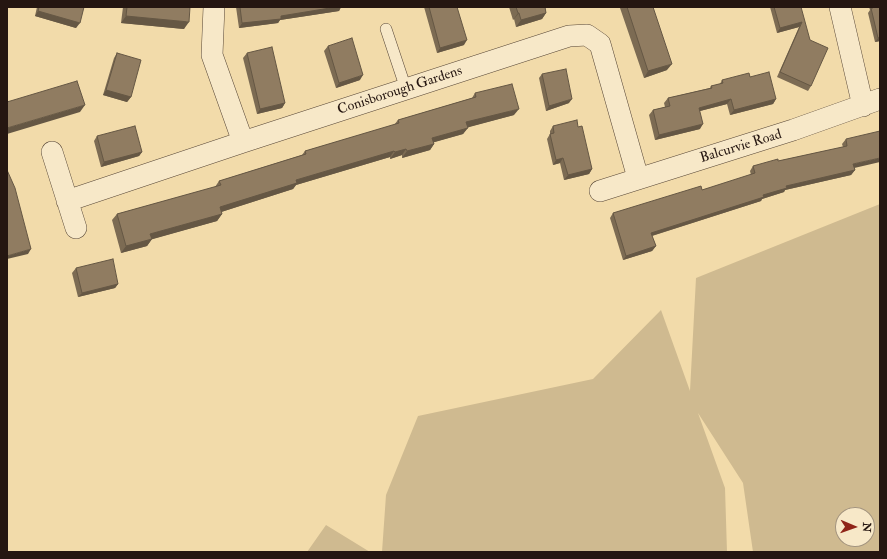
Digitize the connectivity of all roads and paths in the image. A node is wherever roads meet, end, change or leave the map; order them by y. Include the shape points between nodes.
1 (214, 7) edge
2 (840, 7) edge
3 (386, 29) dead end
4 (406, 89) junction
5 (872, 102) edge
6 (243, 142) junction
7 (52, 152) dead end
8 (638, 178) junction
9 (600, 191) dead end
10 (67, 201) junction
11 (76, 228) dead end

1 - 6 street via 212,55
2 - 5 street
3 - 4 lane
4 - 6 street, Conisborough Gardens
4 - 8 street, Conisborough Gardens via 569,36 587,35 600,44
5 - 8 street, Balcurvie Road via 793,130
6 - 10 street, Conisborough Gardens
7 - 10 street
8 - 9 street, Balcurvie Road
10 - 11 street

